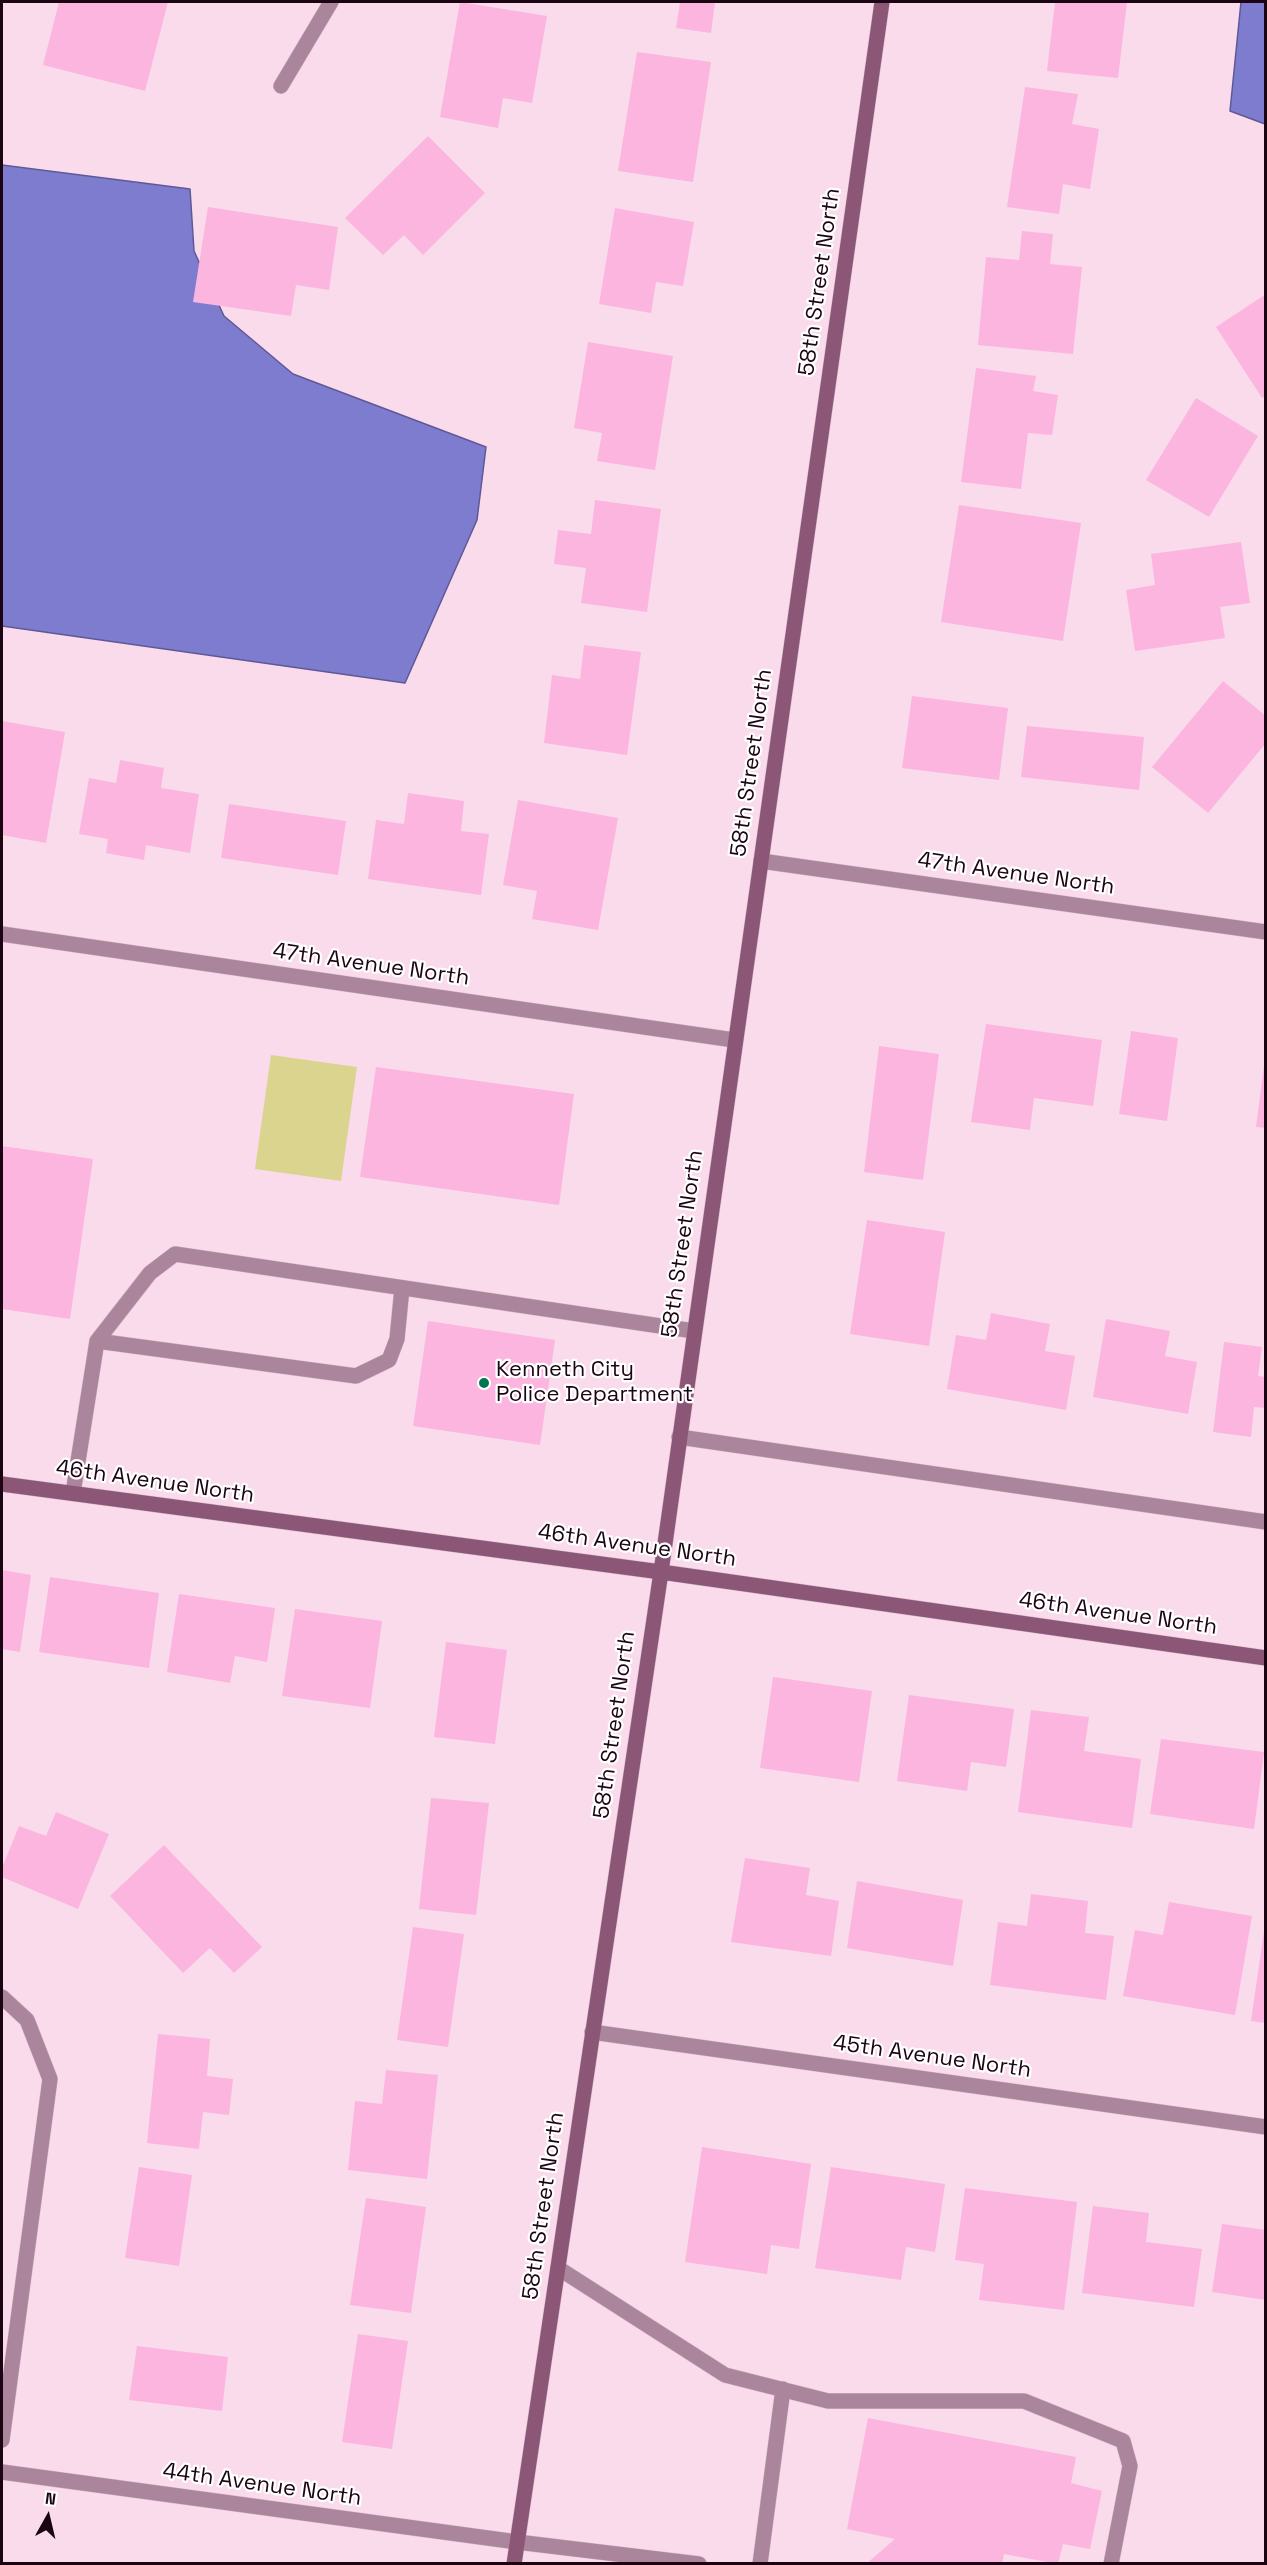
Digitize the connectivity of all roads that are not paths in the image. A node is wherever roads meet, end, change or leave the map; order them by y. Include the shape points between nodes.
1 (331, 2) edge
2 (882, 2) edge
3 (281, 86) dead end
4 (760, 861) junction
5 (1266, 932) edge
6 (2, 934) edge
7 (734, 1040) junction
8 (402, 1288) junction
9 (694, 1331) junction
10 (97, 1341) junction
11 (679, 1437) junction
12 (2, 1484) edge
13 (73, 1493) junction
14 (1266, 1522) edge
15 (661, 1572) junction
16 (1266, 1658) edge
17 (2, 1997) edge
18 (592, 2032) junction
19 (1266, 2127) edge
20 (558, 2268) junction
21 (783, 2389) junction
22 (2, 2440) edge
23 (2, 2472) edge
24 (517, 2542) junction
25 (514, 2564) edge
26 (699, 2564) edge
27 (760, 2564) edge
28 (1111, 2564) edge

1 - 3 street
2 - 4 street, 58th Street North
4 - 5 street, 47th Avenue North
4 - 7 street, 58th Street North
6 - 7 street, 47th Avenue North
7 - 9 street, 58th Street North
8 - 9 street
8 - 10 street via 175,1254 150,1273
8 - 10 street via 397,1339 389,1360 356,1376
9 - 11 street, 58th Street North
10 - 13 street
11 - 14 street
11 - 15 street, 58th Street North
12 - 13 street, 46th Avenue North
13 - 15 street, 46th Avenue North
15 - 16 street, 46th Avenue North
15 - 18 street, 58th Street North
17 - 22 street via 27,2020 50,2079
18 - 19 street, 45th Avenue North
18 - 20 street, 58th Street North
20 - 21 street via 725,2375
20 - 24 street, 58th Street North
21 - 27 street
21 - 28 street via 828,2401 1024,2401 1123,2441 1130,2466
23 - 24 street, 44th Avenue North
24 - 25 street, 58th Street North
24 - 26 street, 44th Avenue North

